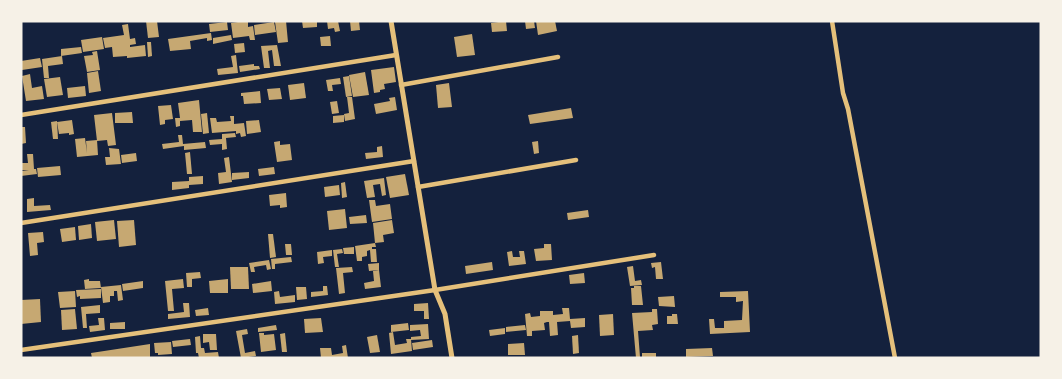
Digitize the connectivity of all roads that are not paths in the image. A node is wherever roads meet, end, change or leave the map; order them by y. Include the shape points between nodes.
1 (390, 21) edge
2 (832, 21) edge
3 (396, 55) junction
4 (558, 57) dead end
5 (401, 85) junction
6 (21, 115) edge
7 (576, 160) dead end
8 (414, 161) junction
9 (418, 187) junction
10 (21, 223) edge
11 (654, 255) dead end
12 (435, 290) junction
13 (21, 350) edge
14 (452, 358) edge
15 (895, 358) edge

1 - 3 street
2 - 15 street
3 - 5 street
3 - 6 street
4 - 5 street
5 - 8 street
7 - 9 street
8 - 9 street
8 - 10 street
9 - 12 street
11 - 12 street
12 - 13 street
12 - 14 street via 445,314

